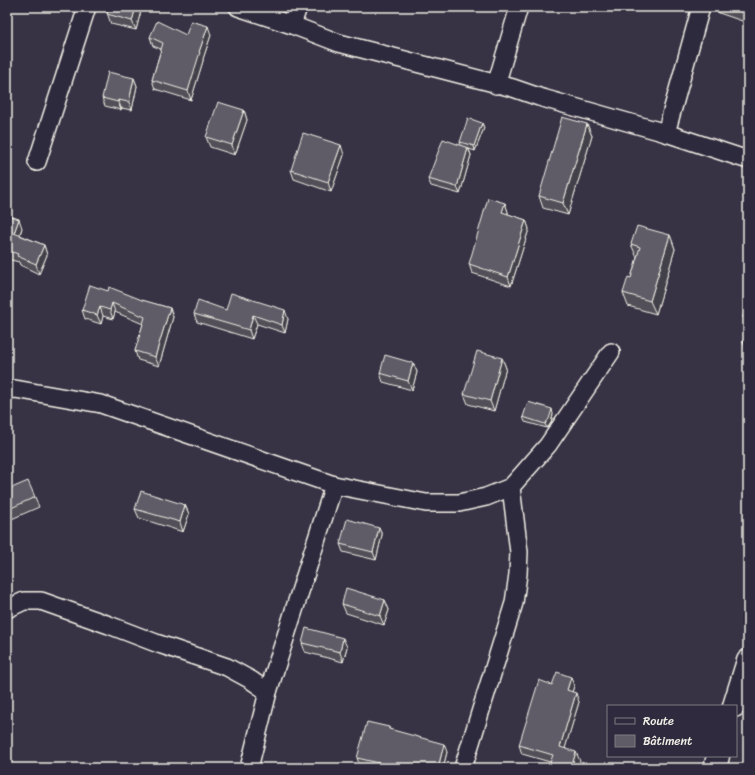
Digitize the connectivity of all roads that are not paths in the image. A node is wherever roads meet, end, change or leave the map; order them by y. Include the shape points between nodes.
1 (87, 7) edge
2 (238, 7) edge
3 (298, 7) edge
4 (519, 7) edge
5 (701, 7) edge
6 (292, 25) junction
7 (496, 85) junction
8 (666, 133) junction
9 (748, 160) edge
10 (37, 162) dead end
11 (611, 352) dead end
12 (7, 390) edge
13 (334, 485) junction
14 (511, 487) junction
15 (7, 609) edge
16 (748, 661) edge
17 (268, 692) junction
18 (734, 705) edge
19 (718, 757) edge
20 (249, 768) edge
21 (463, 768) edge
22 (715, 768) edge

1 - 10 street
2 - 6 street
3 - 6 street
4 - 7 street
5 - 8 street
6 - 7 street via 339,43
7 - 8 street
8 - 9 street
11 - 14 street via 548,445
12 - 13 street via 14,389 101,404
13 - 14 street via 426,503 460,503 486,497
13 - 17 street
14 - 21 street via 518,552 514,603
15 - 17 street via 24,602 42,601 227,667
16 - 18 street
17 - 20 street
19 - 22 street

